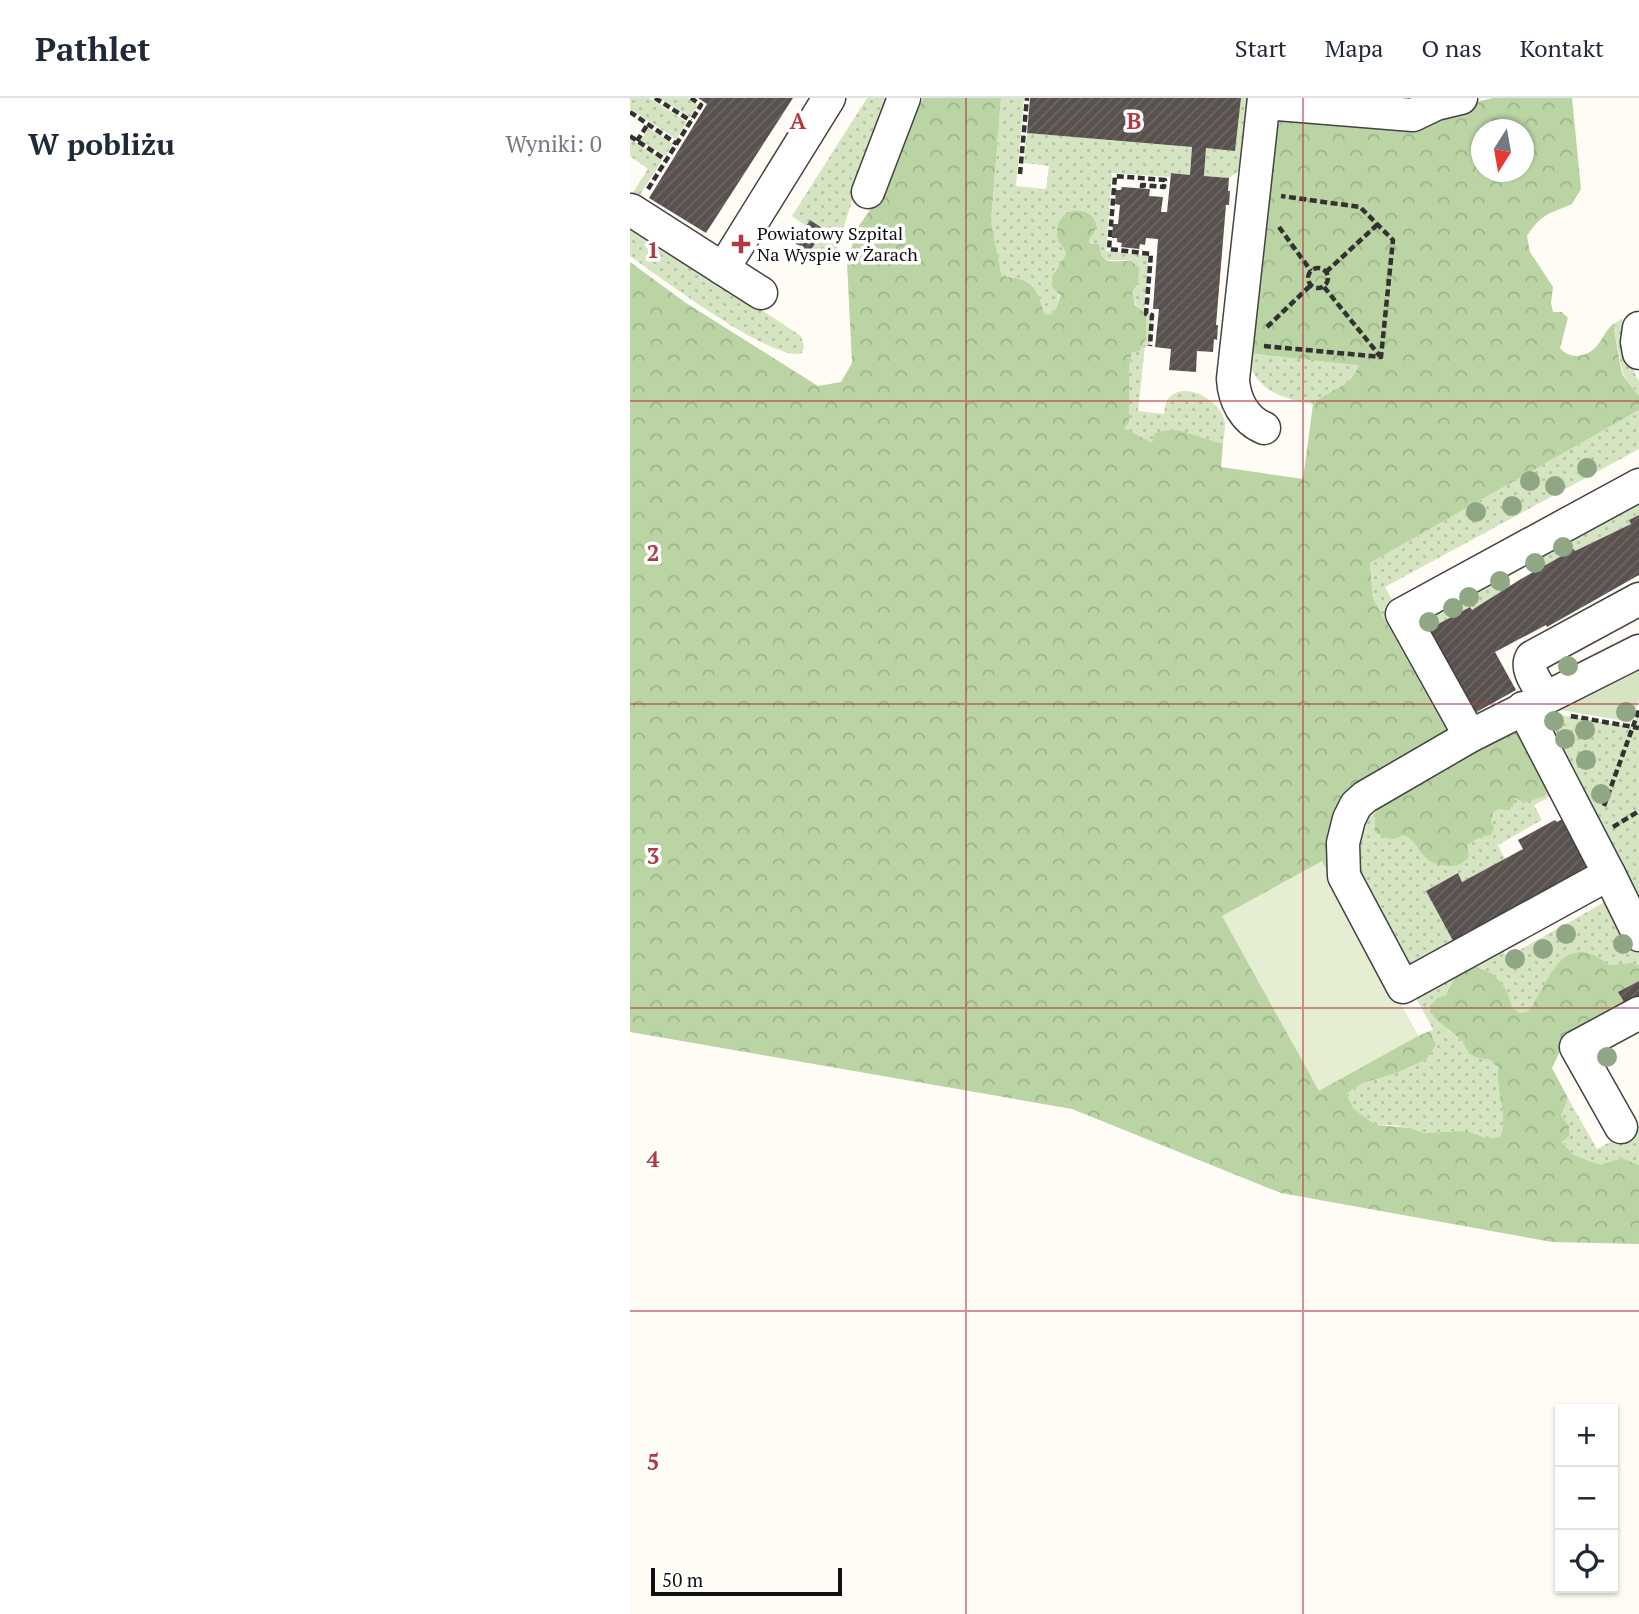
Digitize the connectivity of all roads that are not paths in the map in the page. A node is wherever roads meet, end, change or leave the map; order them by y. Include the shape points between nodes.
1 (829, 98) edge
2 (904, 98) edge
3 (1461, 98) edge
4 (1264, 101) edge
5 (868, 192) dead end
6 (638, 202) edge
7 (723, 268) junction
8 (761, 293) dead end
9 (1639, 328) edge
10 (1639, 354) edge
11 (1264, 428) dead end
12 (1639, 485) edge
13 (1639, 599) edge
14 (1639, 651) edge
15 (1544, 707) junction
16 (1470, 736) junction
17 (1609, 874) junction
18 (1639, 935) edge
19 (1636, 1021) edge
20 (1622, 1127) dead end

1 - 7 street
2 - 5 street
3 - 4 street via 1413,115
4 - 11 street via 1233,383 1245,414
6 - 7 street
7 - 8 street
9 - 10 street
12 - 16 street via 1402,614
13 - 15 street via 1532,657 1529,667
14 - 15 street
15 - 16 street
15 - 17 street
16 - 17 street via 1365,797 1349,820 1343,843 1344,876 1403,987
17 - 18 street
19 - 20 street via 1576,1047

